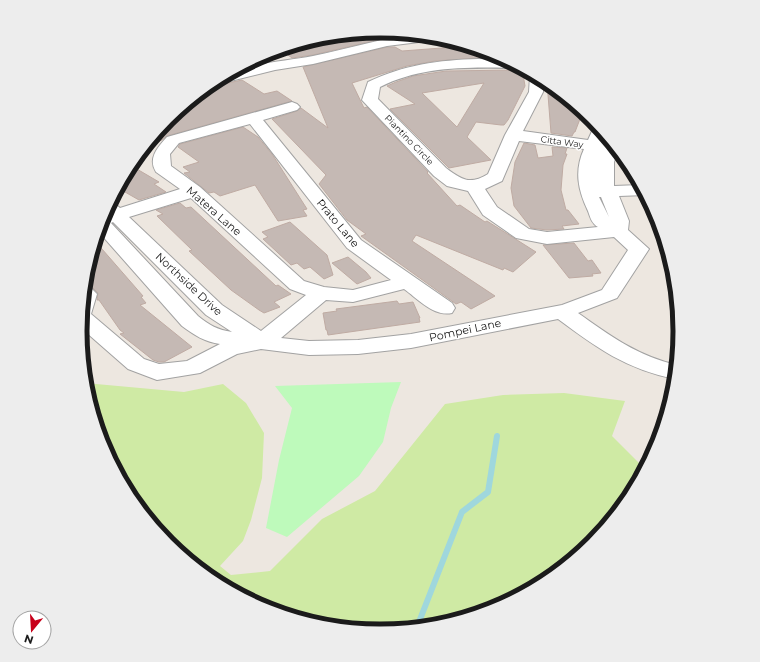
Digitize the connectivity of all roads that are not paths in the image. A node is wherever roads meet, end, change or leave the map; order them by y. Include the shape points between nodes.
1 (382, 38) edge
2 (502, 64) edge
3 (242, 72) edge
4 (537, 83) edge
5 (292, 107) dead end
6 (253, 117) junction
7 (514, 135) junction
8 (605, 146) edge
9 (475, 187) junction
10 (637, 190) edge
11 (194, 192) junction
12 (589, 192) junction
13 (607, 192) junction
14 (111, 215) edge
15 (109, 220) edge
16 (618, 231) junction
17 (406, 282) junction
18 (321, 292) junction
19 (444, 308) dead end
20 (560, 312) junction
21 (87, 322) edge
22 (262, 342) junction
23 (670, 371) edge

1 - 3 street via 313,60
2 - 9 street, Piantino Circle via 423,67 386,78 373,85 370,100 440,172 453,182
4 - 7 street via 536,92
5 - 6 street, Matera Lane
6 - 11 street, Matera Lane via 173,140 162,153 162,168
6 - 17 street, Prato Lane via 354,244
7 - 8 street, Citta Way
7 - 9 street via 496,177
8 - 12 street via 589,157
8 - 13 street
9 - 16 street via 490,211 523,234 547,238
10 - 13 street
11 - 14 street
11 - 18 street, Matera Lane via 297,285
12 - 13 street
12 - 16 street via 602,222
13 - 16 street via 620,221
15 - 22 street, Northside Drive via 160,289 190,321 216,337
16 - 20 street, Pompei Lane via 640,249 610,294
17 - 18 street, Matera Lane via 353,296
17 - 19 street, Prato Lane
18 - 22 street
20 - 22 street, Pompei Lane via 410,341 358,348 309,348
20 - 23 street via 629,357 646,365
21 - 22 street via 136,364 157,372 192,368 230,348

